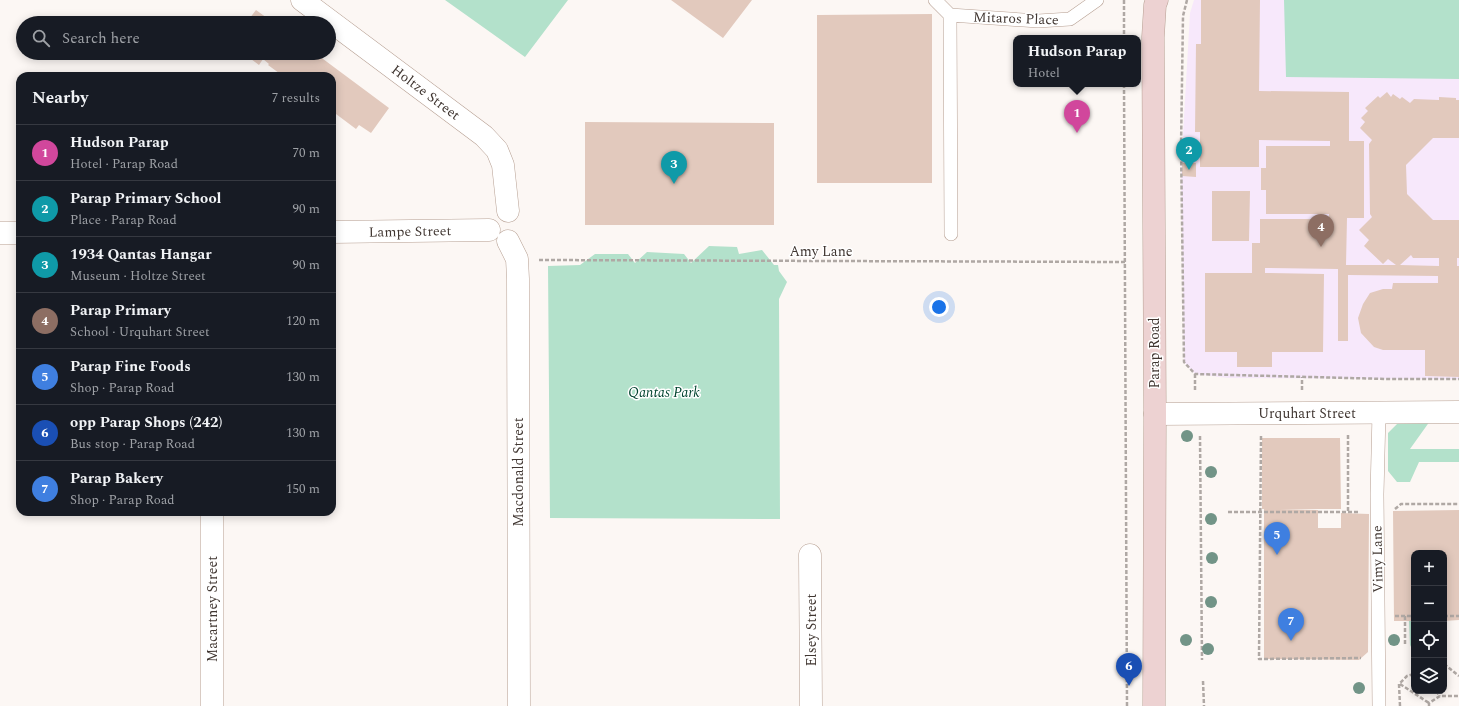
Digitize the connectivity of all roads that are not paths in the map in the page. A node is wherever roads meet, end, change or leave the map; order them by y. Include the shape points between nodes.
1 (302, 0) edge
2 (935, 0) edge
3 (1097, 0) edge
4 (1157, 0) edge
5 (950, 15) junction
6 (323, 16) edge
7 (336, 25) edge
8 (508, 211) junction
9 (489, 230) junction
10 (336, 232) edge
11 (0, 233) edge
12 (16, 233) edge
13 (951, 234) dead end
14 (512, 250) junction
15 (1459, 412) edge
16 (1379, 413) junction
17 (1155, 414) junction
18 (212, 516) edge
19 (810, 555) dead end
20 (212, 706) edge
21 (519, 706) edge
22 (811, 706) edge
23 (1154, 706) edge
24 (1378, 706) edge

1 - 6 street, Holtze Street
2 - 5 lane
3 - 5 lane, Mitaros Place via 1070,19 1038,21
4 - 17 street, Parap Road via 1153,36
5 - 13 lane
7 - 8 street, Holtze Street via 484,136 497,150 503,165
8 - 9 street via 494,214 489,221
8 - 14 street via 516,217 519,226
9 - 10 street, Lampe Street
9 - 14 street via 494,238
11 - 12 street
14 - 21 street, Macdonald Street
15 - 16 street, Urquhart Street
16 - 17 street, Urquhart Street
16 - 24 lane, Vimy Lane via 1376,494
17 - 23 street, Parap Road
18 - 20 street, Macartney Street
19 - 22 street, Elsey Street

